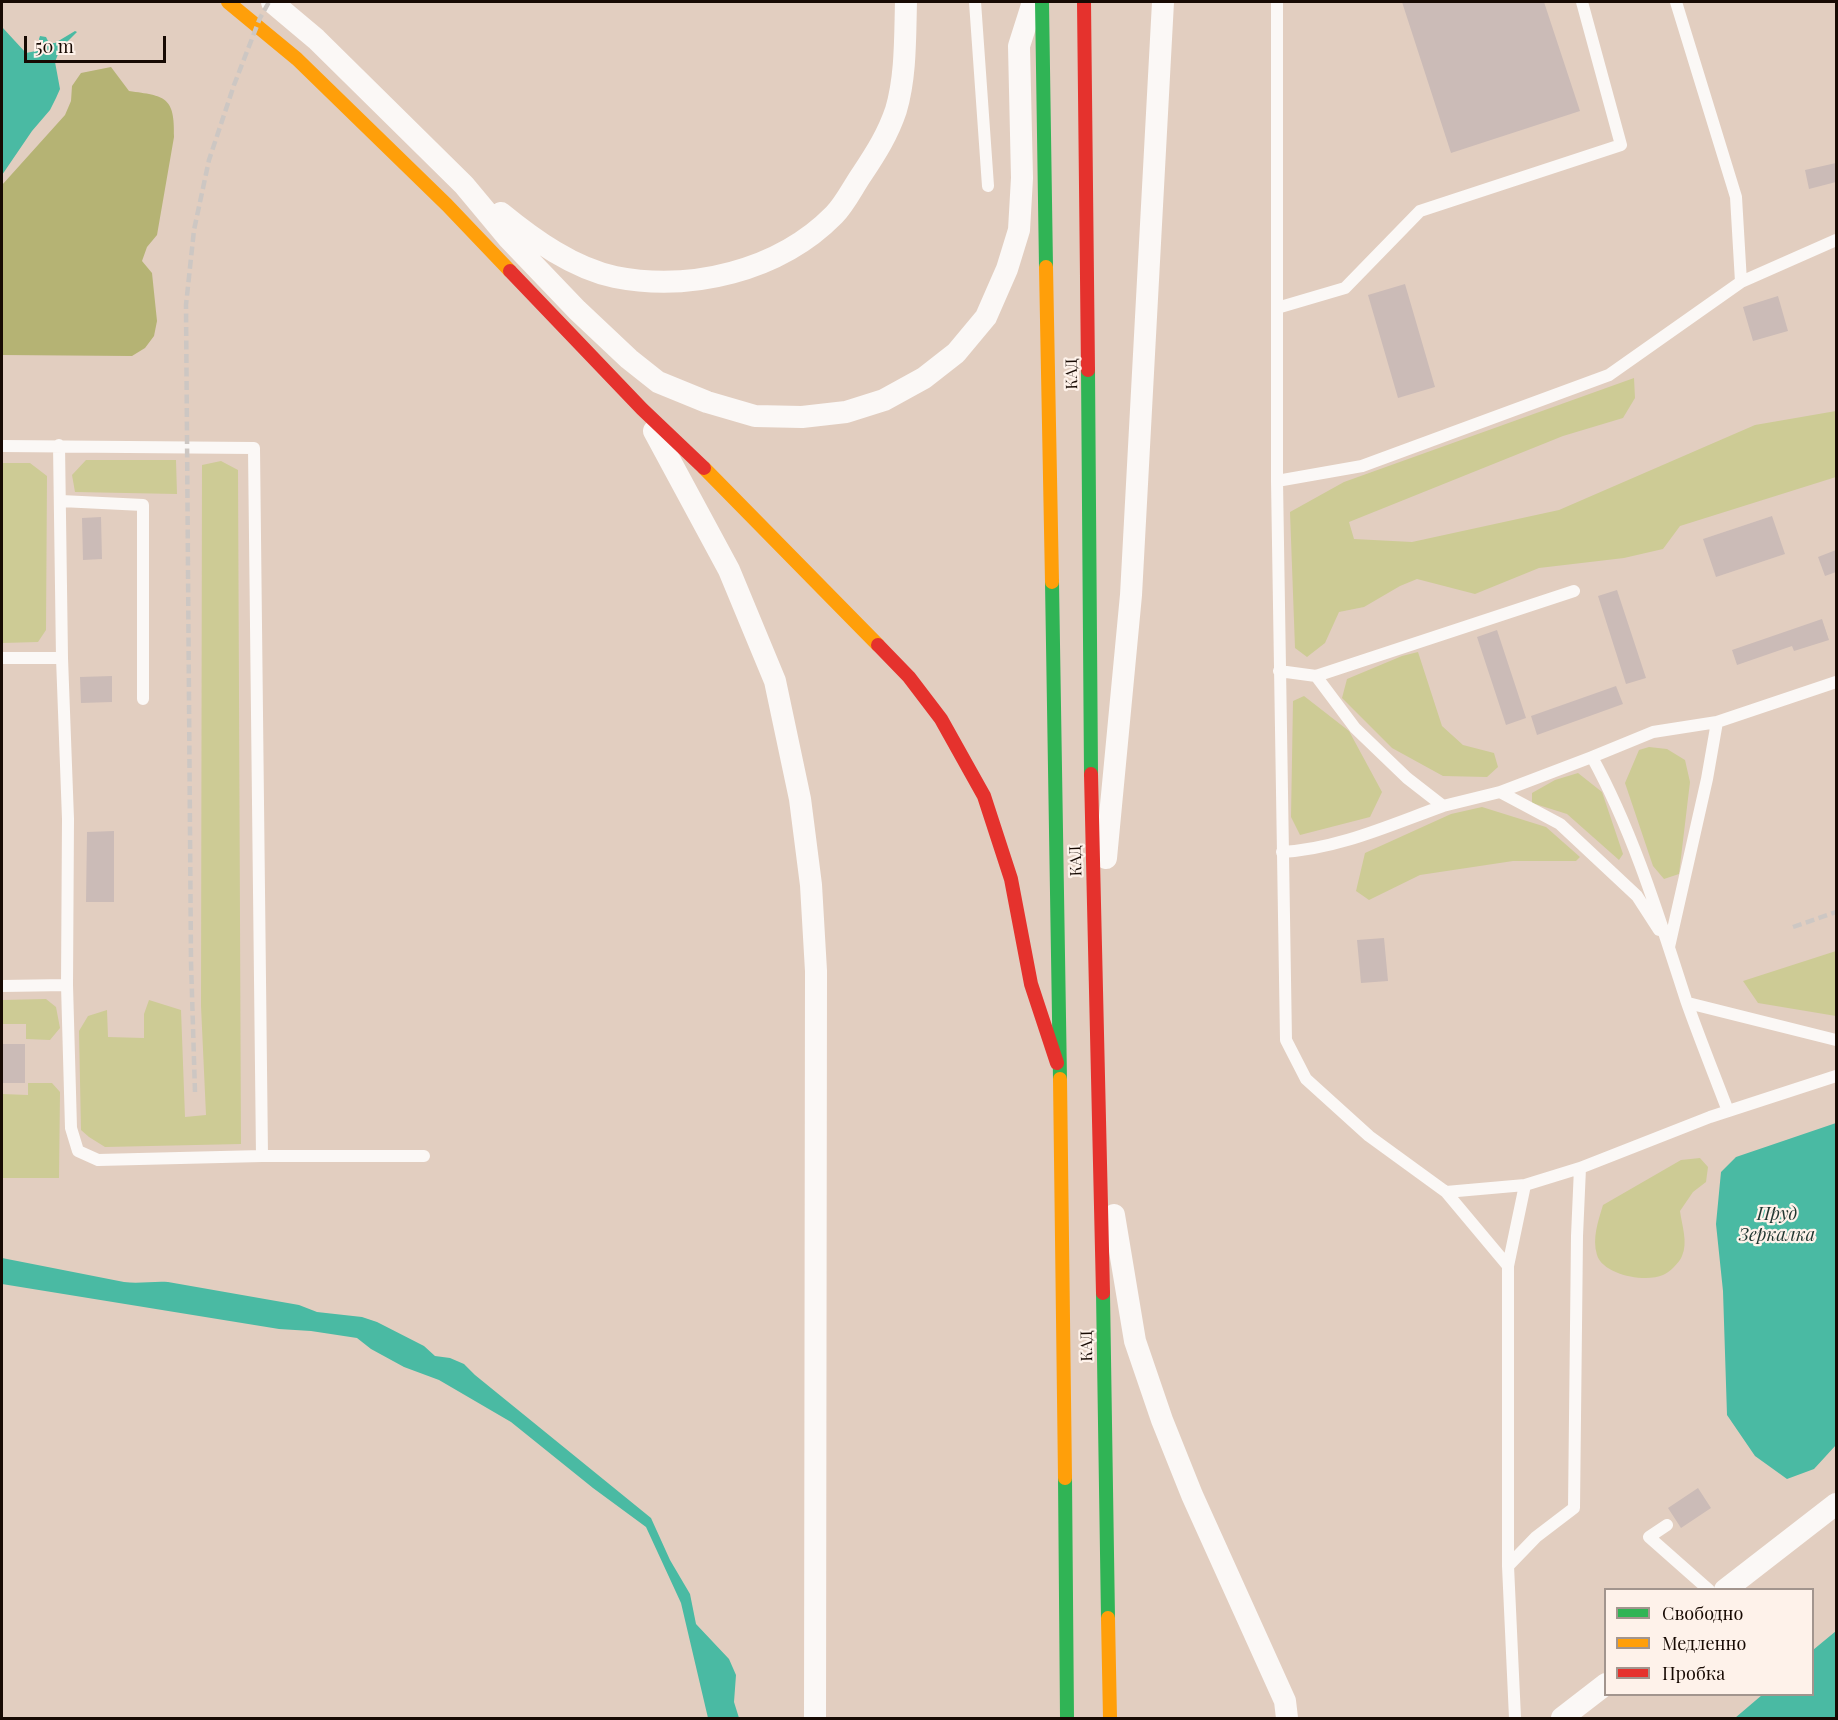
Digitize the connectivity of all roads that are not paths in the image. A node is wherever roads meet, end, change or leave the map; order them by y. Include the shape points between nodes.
1 (228, 2) edge
2 (272, 2) edge
3 (906, 2) edge
4 (975, 2) edge
5 (1033, 2) edge
6 (1042, 2) edge
7 (1084, 2) edge
8 (1163, 2) edge
9 (1277, 2) edge
10 (1582, 2) edge
11 (1676, 2) edge
12 (464, 185) junction
13 (988, 186) dead end
14 (1836, 240) edge
15 (1742, 282) junction
16 (1277, 308) junction
17 (642, 409) junction
18 (59, 445) junction
19 (2, 446) edge
20 (1277, 481) junction
21 (61, 501) junction
22 (1574, 591) dead end
23 (2, 658) edge
24 (62, 658) junction
25 (1279, 672) junction
26 (1316, 676) junction
27 (1836, 682) edge
28 (143, 699) dead end
29 (1717, 722) junction
30 (1592, 757) junction
31 (1500, 792) junction
32 (1443, 806) junction
33 (1281, 852) junction
34 (1669, 947) junction
35 (1096, 955) junction
36 (67, 985) junction
37 (2, 986) edge
38 (1688, 1003) junction
39 (1836, 1040) edge
40 (1060, 1073) junction
41 (1836, 1076) edge
42 (1728, 1111) junction
43 (1100, 1128) junction
44 (262, 1156) junction
45 (424, 1156) dead end
46 (1580, 1168) junction
47 (1525, 1185) junction
48 (1446, 1192) junction
49 (1508, 1266) junction
50 (1836, 1504) edge
51 (1667, 1525) dead end
52 (1508, 1566) junction
53 (1706, 1588) edge
54 (1728, 1588) edge
55 (1604, 1685) edge
56 (815, 1719) edge
57 (1067, 1719) edge
58 (1110, 1719) edge
59 (1287, 1719) edge
60 (1515, 1719) edge
61 (1562, 1719) edge

1 - 17 main road via 297,59 447,205
2 - 12 street via 316,39
3 - 12 street via 903,71 896,108 881,146 834,214 798,243 758,264 712,279 664,282 614,277 577,264 520,229
4 - 13 lane
5 - 12 street via 1020,46 1019,230 1007,269 986,317 956,353 924,378 884,400 846,412 802,417 755,416 658,382 577,310
6 - 40 main road, КАД
7 - 35 main road, КАД
8 - 35 street via 1131,595
9 - 16 lane
10 - 16 lane via 1621,145 1420,211 1345,288
11 - 15 lane via 1736,197
14 - 15 lane
15 - 20 lane via 1610,375 1362,466
16 - 20 lane
17 - 40 main road via 869,634 941,719 984,796 1011,879 1031,984
17 - 56 street via 729,570 775,681 801,810 811,885 816,971
18 - 19 lane
18 - 21 lane
18 - 44 lane via 254,448
20 - 25 lane
21 - 24 lane
21 - 28 lane via 143,505
22 - 26 lane
23 - 24 lane
24 - 36 lane via 68,819
25 - 26 lane
25 - 33 lane
26 - 32 lane via 1355,728
27 - 29 lane
29 - 30 lane via 1653,732
29 - 34 lane
30 - 31 lane
30 - 34 lane via 1639,857
31 - 32 lane
31 - 34 lane via 1560,824 1637,896
32 - 33 lane via 1344,842
33 - 48 lane via 1286,1040 1306,1079 1368,1136
34 - 38 lane
35 - 43 main road, КАД
36 - 37 lane
36 - 44 lane via 71,1128 78,1151 98,1160
38 - 39 lane
38 - 42 lane
40 - 57 main road, КАД
41 - 42 lane
42 - 46 lane
43 - 58 main road, КАД
43 - 59 street via 1136,1341 1162,1420 1285,1701
44 - 45 lane
46 - 47 lane
46 - 52 lane via 1574,1508 1536,1537
47 - 48 lane
47 - 49 lane
48 - 49 lane
49 - 52 lane
50 - 54 street
51 - 53 lane via 1649,1537
52 - 60 lane
55 - 61 street

